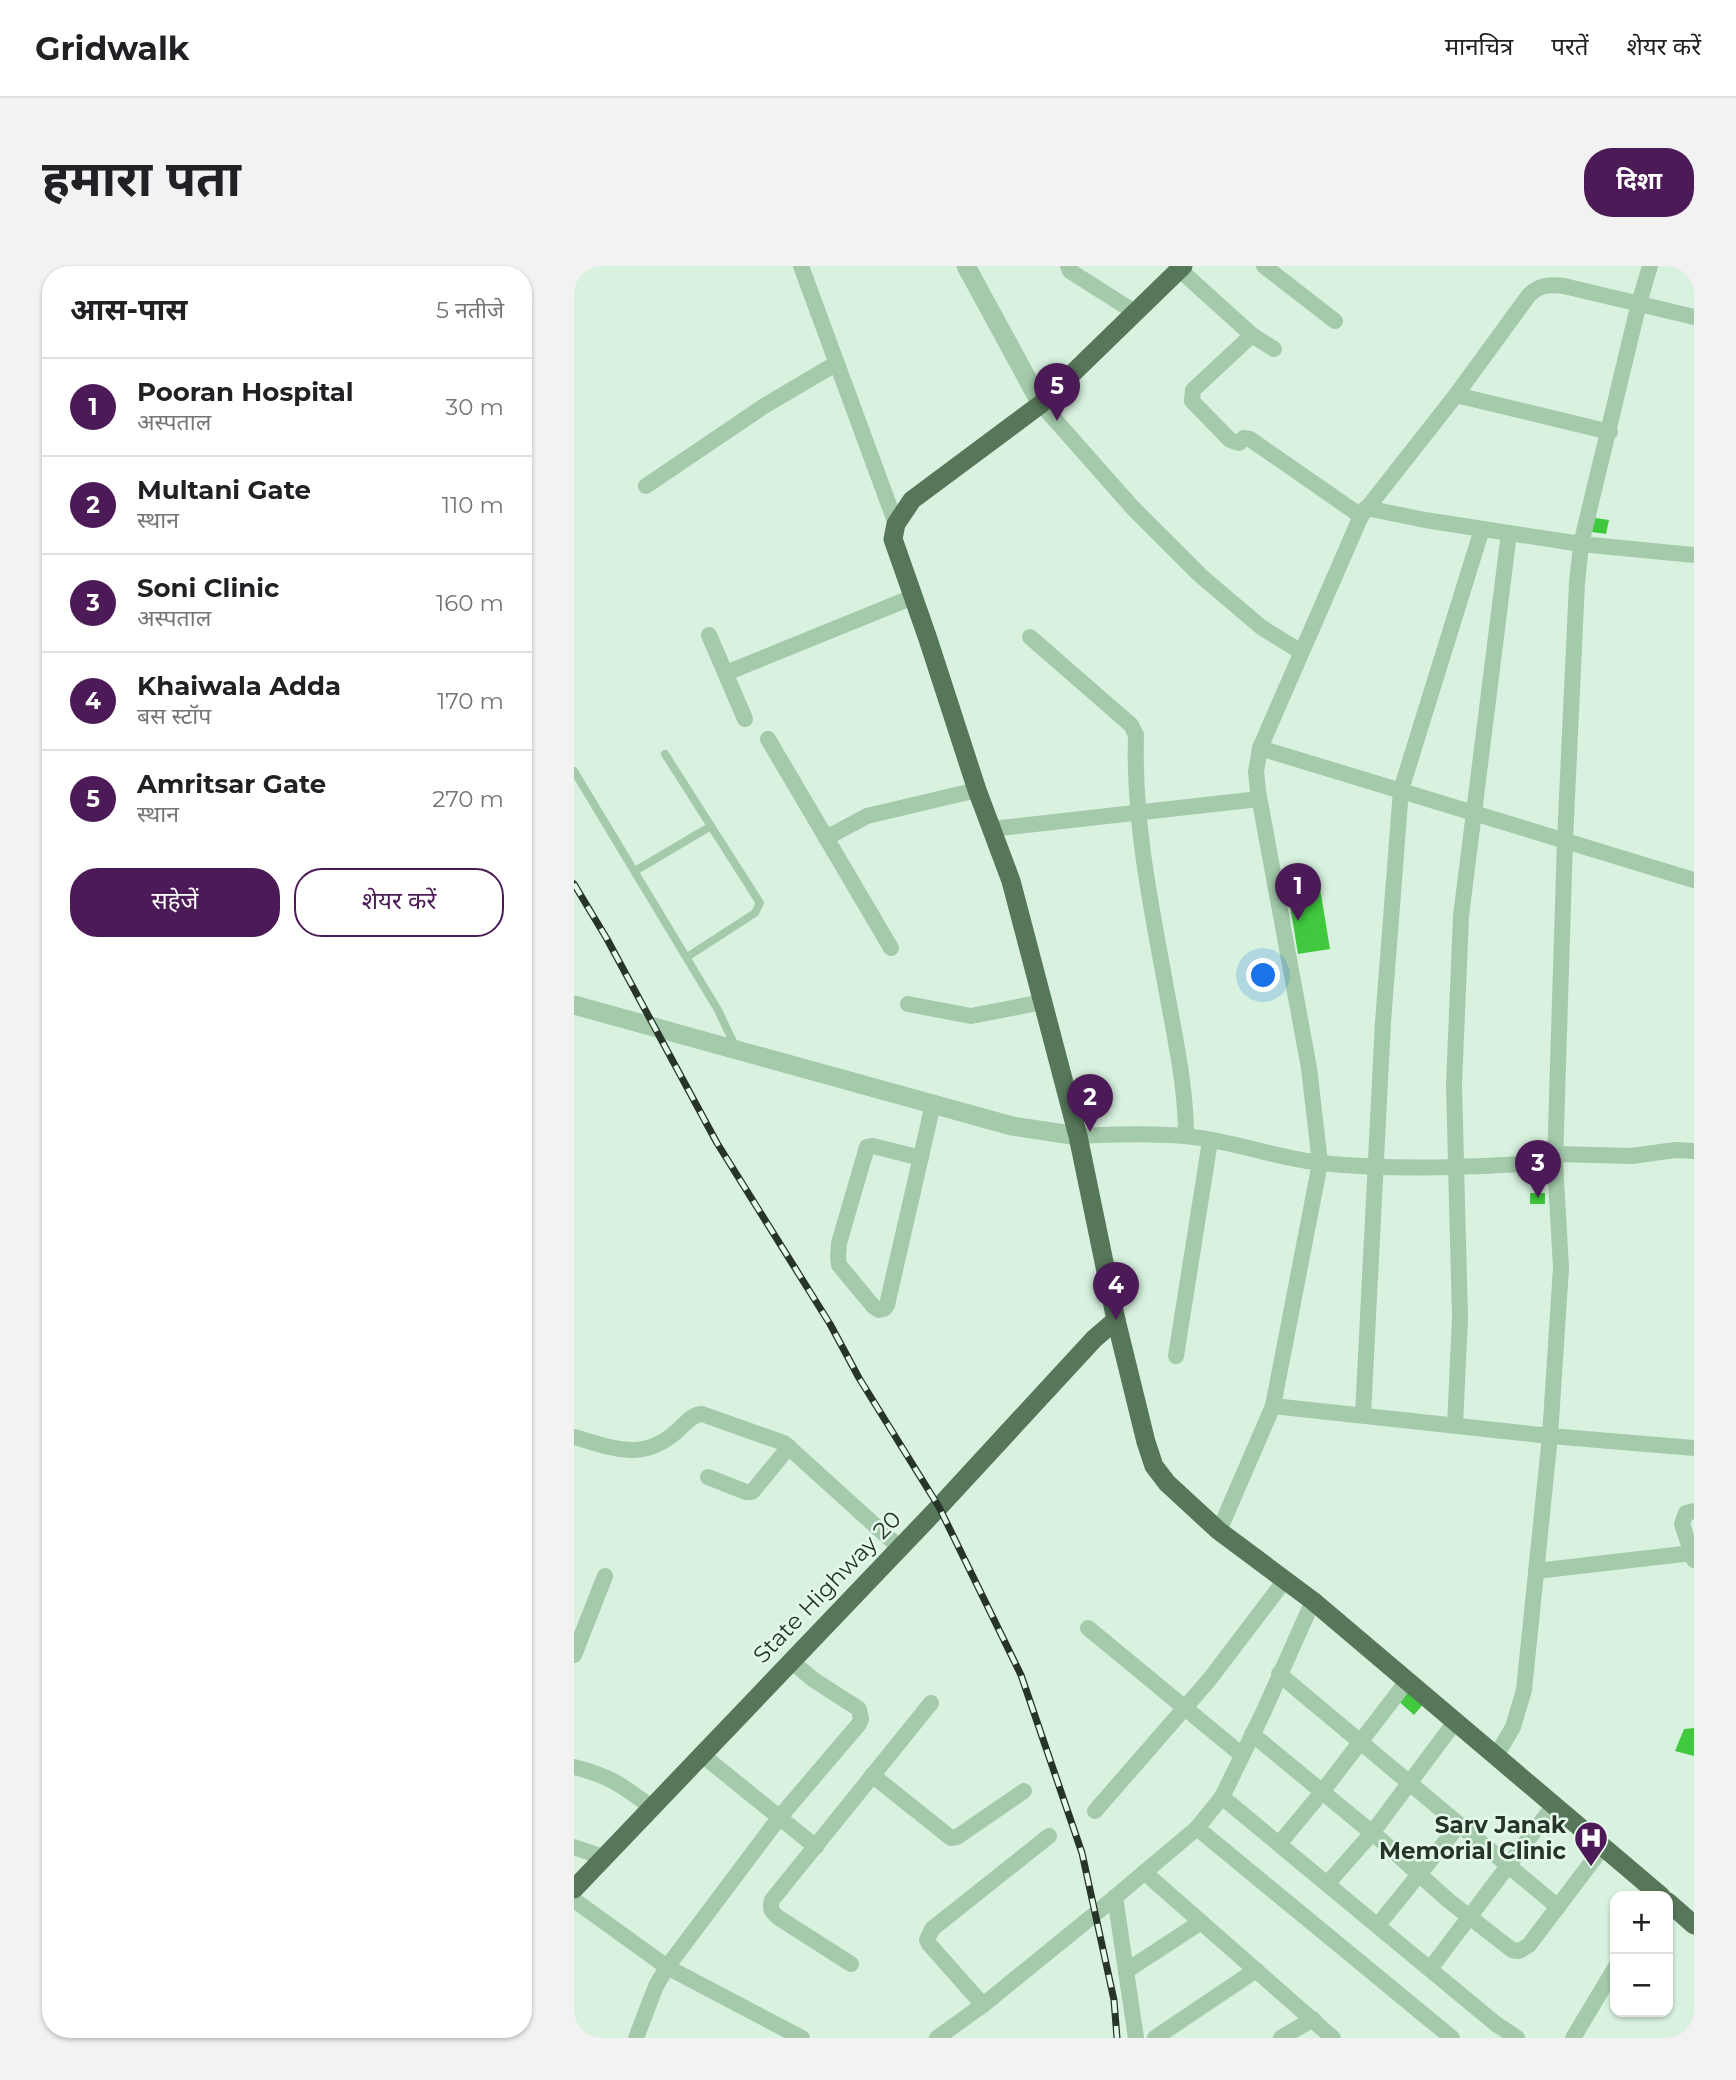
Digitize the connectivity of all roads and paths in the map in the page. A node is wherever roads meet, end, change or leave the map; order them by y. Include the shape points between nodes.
1 (801, 266) edge
2 (966, 266) edge
3 (1068, 266) edge
4 (1264, 266) edge
5 (1650, 266) edge
6 (1182, 268) edge
7 (1639, 303) junction
8 (1136, 313) junction
9 (1694, 317) edge
10 (1335, 321) dead end
11 (1252, 335) junction
12 (1274, 349) dead end
13 (836, 363) junction
14 (1456, 395) junction
15 (1041, 404) junction
16 (1609, 432) junction
17 (646, 486) dead end
18 (1364, 512) junction
19 (897, 524) junction
20 (1482, 529) junction
21 (1509, 533) junction
22 (1581, 544) junction
23 (1694, 555) edge
24 (913, 597) junction
25 (709, 635) dead end
26 (1030, 637) dead end
27 (1301, 652) junction
28 (726, 673) junction
29 (746, 719) dead end
30 (768, 739) dead end
31 (1260, 748) junction
32 (665, 754) dead end
33 (574, 771) edge
34 (976, 790) junction
35 (1401, 790) junction
36 (1259, 799) junction
37 (1138, 811) junction
38 (1472, 812) junction
39 (711, 826) junction
40 (991, 829) junction
41 (826, 838) junction
42 (1565, 840) junction
43 (635, 871) junction
44 (1694, 880) edge
45 (891, 948) dead end
46 (687, 957) junction
47 (1043, 1002) junction
48 (908, 1004) dead end
49 (574, 1005) edge
50 (736, 1048) junction
51 (933, 1104) junction
52 (1078, 1136) junction
53 (1186, 1136) junction
54 (1210, 1141) junction
55 (1694, 1151) edge
56 (921, 1158) junction
57 (1556, 1158) junction
58 (1320, 1163) junction
59 (1376, 1167) junction
60 (1457, 1169) junction
61 (1116, 1320) junction
62 (1177, 1356) dead end
63 (1273, 1406) junction
64 (1363, 1415) junction
65 (1455, 1425) junction
66 (1550, 1436) junction
67 (574, 1437) edge
68 (789, 1447) junction
69 (1694, 1448) edge
70 (708, 1477) dead end
71 (1694, 1511) edge
72 (1219, 1531) junction
73 (900, 1548) junction
74 (1693, 1556) edge
75 (1536, 1571) junction
76 (605, 1576) dead end
77 (1285, 1580) junction
78 (1312, 1601) junction
79 (1088, 1628) dead end
80 (574, 1655) edge
81 (791, 1661) junction
82 (1279, 1674) junction
83 (1407, 1681) junction
84 (931, 1703) dead end
85 (1185, 1708) junction
86 (1455, 1722) junction
87 (1252, 1734) junction
88 (1361, 1742) junction
89 (701, 1754) junction
90 (1242, 1755) junction
91 (1496, 1756) junction
92 (574, 1767) edge
93 (872, 1775) junction
94 (1410, 1784) junction
95 (1024, 1791) dead end
96 (1322, 1792) junction
97 (1222, 1797) junction
98 (1554, 1805) junction
99 (651, 1807) junction
100 (1096, 1811) dead end
101 (779, 1818) junction
102 (1459, 1825) junction
103 (1197, 1828) junction
104 (1372, 1833) junction
105 (1049, 1836) dead end
106 (1279, 1844) junction
107 (574, 1847) edge
108 (816, 1847) junction
109 (1603, 1847) junction
110 (603, 1857) junction
111 (1508, 1866) junction
112 (1144, 1872) junction
113 (1419, 1873) junction
114 (1327, 1884) junction
115 (574, 1889) edge
116 (1655, 1891) edge
117 (1115, 1897) junction
118 (574, 1900) edge
119 (1673, 1906) edge
120 (1558, 1907) junction
121 (1469, 1917) junction
122 (1201, 1922) junction
123 (1378, 1925) junction
124 (1694, 1925) edge
125 (851, 1964) dead end
126 (667, 1967) junction
127 (1430, 1969) junction
128 (1256, 1970) junction
129 (1126, 1971) junction
130 (1610, 1977) edge
131 (983, 2006) junction
132 (1313, 2020) junction
133 (1578, 2036) edge
134 (636, 2038) edge
135 (802, 2038) edge
136 (937, 2038) edge
137 (1136, 2038) edge
138 (1155, 2038) edge
139 (1281, 2038) edge
140 (1334, 2038) edge
141 (1452, 2038) edge
142 (1517, 2038) edge

1 - 13 street
2 - 15 street
3 - 8 street
4 - 10 street
5 - 7 street
6 - 8 main road
6 - 11 street
7 - 9 street
7 - 14 street via 1550,284 1534,290
7 - 16 street
8 - 15 main road
11 - 12 street
11 - 18 street via 1192,390 1192,401 1230,440 1250,439
13 - 17 street
13 - 19 street
14 - 16 street
14 - 18 street
15 - 19 main road via 912,500
15 - 27 street via 1132,507 1201,576 1261,627
16 - 22 street
18 - 20 street
18 - 27 street
19 - 24 main road via 893,539
20 - 21 street
20 - 35 street
21 - 22 street
21 - 38 street
22 - 23 street
22 - 42 street
24 - 28 street
24 - 34 main road
25 - 28 street
26 - 37 street via 1131,725 1136,735
27 - 31 street
28 - 29 street
30 - 41 street
31 - 35 street
31 - 36 street via 1256,772
32 - 39 lane
33 - 43 lane
34 - 40 main road
34 - 41 street via 867,816
35 - 38 street
35 - 59 street
36 - 37 street
36 - 58 street via 1309,1068
37 - 40 street
37 - 53 street via 1185,1093
38 - 42 street
38 - 60 street via 1461,916 1454,1085
39 - 43 lane
39 - 46 lane via 760,906
40 - 47 main road via 1011,881
41 - 45 street
42 - 44 street
42 - 57 street
43 - 46 lane
46 - 50 lane
47 - 48 street via 971,1016
47 - 52 main road
49 - 50 street
50 - 51 street
51 - 52 street via 1012,1126
51 - 56 street
52 - 53 street
52 - 61 main road
53 - 54 street
54 - 58 street
54 - 62 street
55 - 57 street
56 - 56 street via 887,1305 879,1310 838,1261 846,1216 867,1147
57 - 60 street
57 - 66 street via 1561,1268
58 - 59 street
58 - 63 street
59 - 60 street
59 - 64 street
60 - 65 street via 1460,1318
61 - 72 main road via 1154,1466
61 - 73 main road, State Highway 20
63 - 64 street
63 - 72 street
64 - 65 street
65 - 66 street
66 - 69 street
66 - 75 street
67 - 68 street via 642,1451 701,1413
68 - 70 street via 752,1492
68 - 73 street
71 - 74 street via 1686,1513 1682,1524
72 - 77 main road
73 - 81 main road, State Highway 20
74 - 75 street
75 - 91 street via 1524,1690 1513,1727
76 - 80 street
77 - 78 main road
77 - 85 street
78 - 82 street
78 - 83 main road
79 - 85 street
81 - 89 main road, State Highway 20
81 - 101 street via 859,1709 861,1718
82 - 87 street
82 - 88 street
83 - 86 main road
83 - 88 street
84 - 93 street
85 - 90 street
85 - 100 street
86 - 91 main road
86 - 94 street
87 - 90 street
87 - 96 street
88 - 94 street
88 - 96 street
89 - 99 main road, State Highway 20
89 - 101 street
90 - 97 street
91 - 98 main road
92 - 99 street via 602,1774
93 - 95 street via 951,1838
93 - 108 street
94 - 102 street
94 - 104 street
96 - 104 street
96 - 106 street
97 - 103 street
97 - 106 street
98 - 109 main road
98 - 111 street
99 - 110 main road, State Highway 20
101 - 108 street
101 - 126 street
102 - 111 street
102 - 113 street
103 - 112 street
103 - 141 street
104 - 113 street
104 - 114 street
105 - 131 street via 929,1935 929,1944
106 - 114 street
107 - 110 street
108 - 125 street via 772,1900 772,1912
109 - 116 main road
109 - 120 street
110 - 115 main road, State Highway 20
111 - 120 street
111 - 121 street
112 - 117 street
112 - 122 street
113 - 121 street
113 - 123 street
114 - 123 street
117 - 129 street
117 - 131 street
118 - 126 street
119 - 124 main road
120 - 121 street via 1529,1945 1519,1951
121 - 127 street
122 - 128 street
122 - 129 street
123 - 127 street
126 - 134 street
126 - 135 street
127 - 142 street
128 - 132 street
128 - 138 street
129 - 137 street
130 - 133 street
131 - 136 street
132 - 139 street
132 - 140 street

